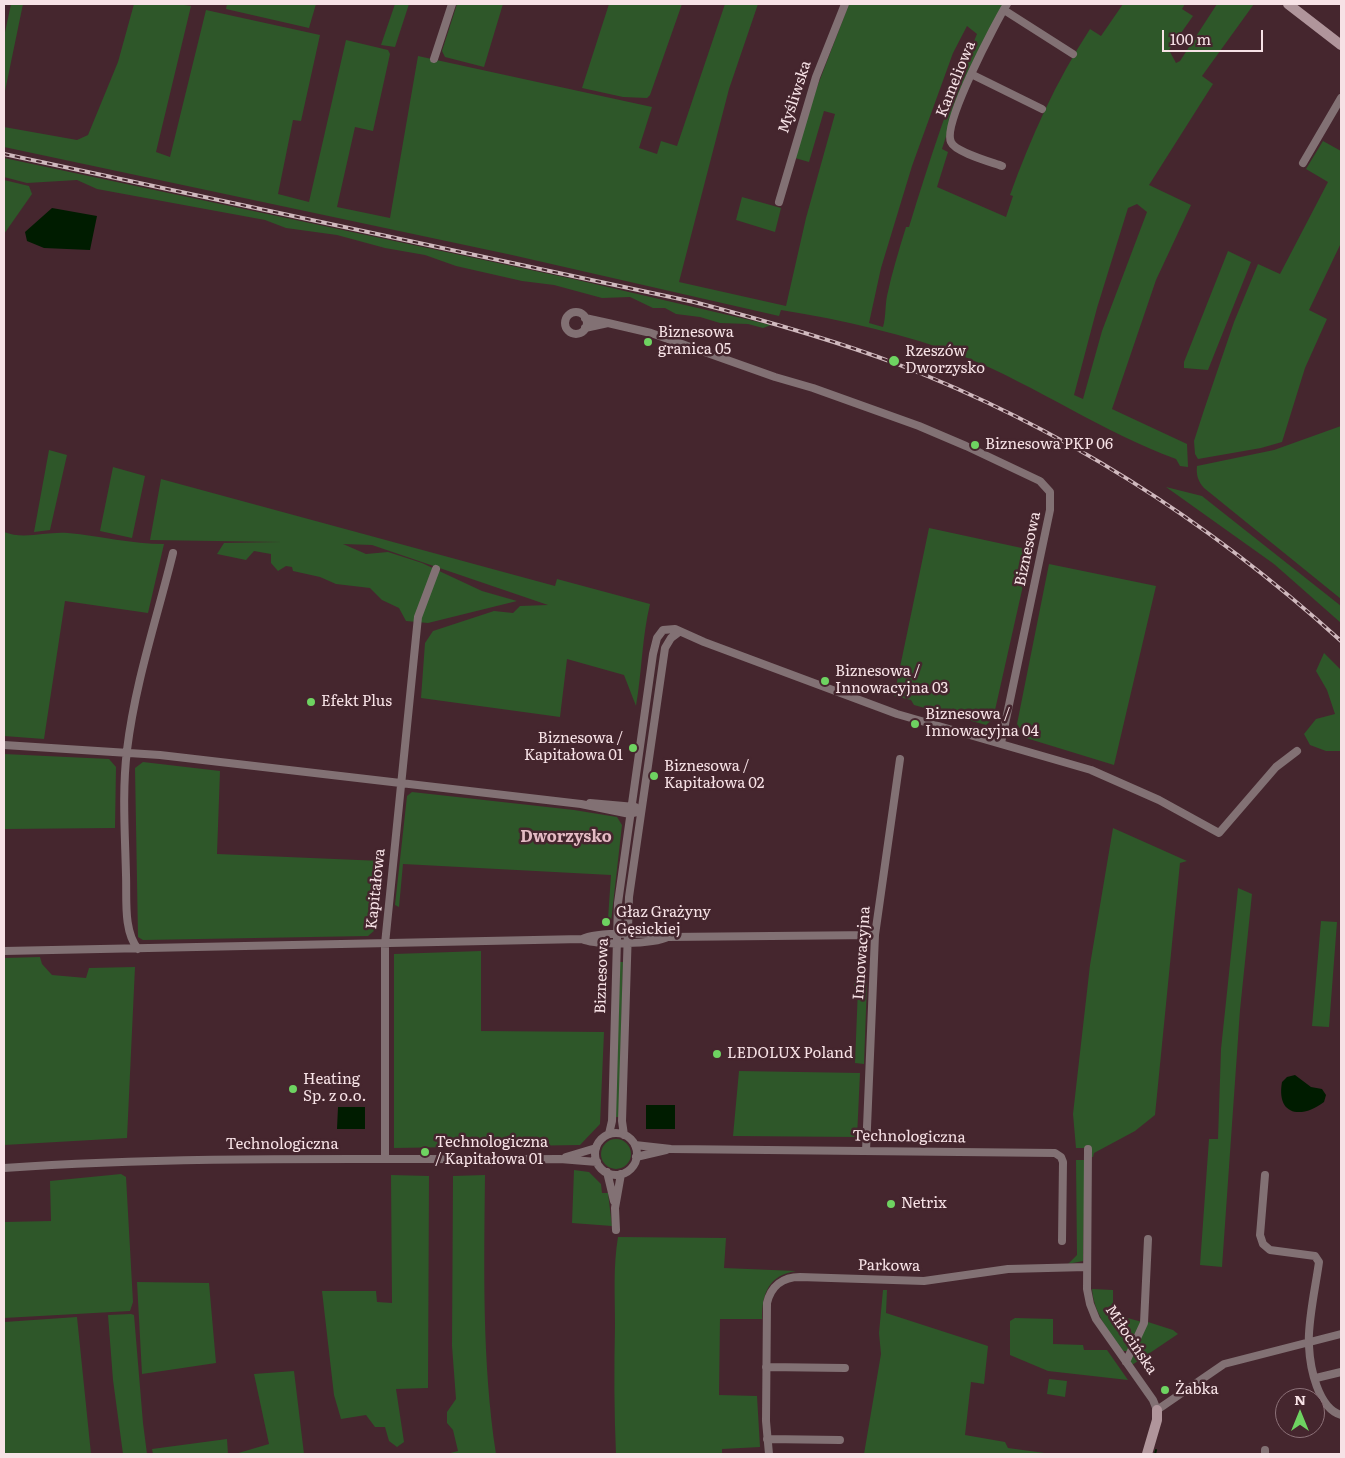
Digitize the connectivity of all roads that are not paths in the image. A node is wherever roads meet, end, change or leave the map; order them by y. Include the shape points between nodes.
1 (452, 4) edge
2 (845, 4) edge
3 (1288, 4) edge
4 (1006, 7) edge
5 (1341, 46) edge
6 (1073, 54) dead end
7 (434, 59) dead end
8 (971, 74) junction
9 (1341, 98) edge
10 (1042, 109) dead end
11 (1303, 163) dead end
12 (1002, 166) dead end
13 (779, 202) dead end
14 (585, 318) junction
15 (608, 323) junction
16 (585, 328) junction
17 (173, 553) dead end
18 (436, 569) dead end
19 (679, 632) junction
20 (1001, 743) junction
21 (4, 745) edge
22 (1297, 751) dead end
23 (127, 752) junction
24 (900, 759) dead end
25 (401, 783) junction
26 (630, 810) junction
27 (641, 811) junction
28 (875, 935) junction
29 (617, 939) junction
30 (627, 939) junction
31 (385, 944) junction
32 (138, 949) junction
33 (4, 951) edge
34 (609, 1134) junction
35 (624, 1135) junction
36 (635, 1145) junction
37 (596, 1148) junction
38 (1088, 1148) dead end
39 (670, 1149) junction
40 (866, 1150) junction
41 (636, 1157) junction
42 (385, 1159) junction
43 (560, 1159) junction
44 (597, 1162) junction
45 (4, 1168) edge
46 (607, 1172) junction
47 (621, 1174) junction
48 (1265, 1175) dead end
49 (615, 1208) junction
50 (616, 1230) dead end
51 (1148, 1239) dead end
52 (1062, 1241) dead end
53 (1087, 1267) junction
54 (1341, 1334) edge
55 (1309, 1342) junction
56 (1126, 1362) junction
57 (766, 1367) junction
58 (845, 1368) dead end
59 (1341, 1372) edge
60 (1316, 1378) junction
61 (1157, 1410) junction
62 (1341, 1415) edge
63 (768, 1439) junction
64 (840, 1440) dead end
65 (769, 1454) edge
66 (1147, 1454) edge

1 - 7 street
2 - 13 street, Myśliwska via 816,77
3 - 5 street
4 - 6 street
4 - 8 street, Kameliowa
8 - 10 street
8 - 12 street, Kameliowa via 953,123 950,141 958,149
9 - 11 street
14 - 15 street
14 - 16 street
14 - 16 street via 580,313 573,313 565,324 573,334
15 - 16 street
15 - 20 street, Biznesowa via 651,334 920,426 1046,486 1051,496 1050,510
17 - 23 street via 134,706
18 - 25 street, Kapitałowa via 419,610
19 - 20 street via 897,714
19 - 26 street, Biznesowa via 666,629 655,643
19 - 27 street, Biznesowa via 665,648
20 - 22 street via 1122,783 1219,833 1276,767
21 - 23 street
23 - 25 street
23 - 32 street via 124,803 126,891 129,927 132,941
24 - 28 street, Innowacyjna
25 - 26 street
25 - 31 street, Kapitałowa
26 - 27 street
26 - 29 street, Biznesowa via 619,890
27 - 30 street, Biznesowa
28 - 30 street
28 - 40 street, Innowacyjna
29 - 30 street
29 - 31 street
29 - 34 street, Biznesowa
30 - 35 street, Biznesowa
31 - 32 street
31 - 42 street, Kapitałowa
32 - 33 street
34 - 35 street
34 - 37 street via 599,1141
35 - 36 street
36 - 39 street, Technologiczna
36 - 41 street
37 - 43 street, Technologiczna
37 - 44 street
38 - 53 street, Miłocińska
39 - 40 street, Technologiczna
39 - 41 street, Technologiczna
40 - 52 street, Technologiczna via 1055,1153 1063,1162
41 - 47 street via 631,1168
42 - 43 street, Technologiczna
42 - 45 street, Technologiczna via 130,1161
43 - 44 street, Technologiczna
44 - 46 street
46 - 47 street
46 - 49 street
47 - 49 street
48 - 55 street via 1260,1235 1263,1244 1270,1250 1315,1256 1319,1262
49 - 50 street
51 - 56 street via 1144,1322
53 - 56 street, Miłocińska via 1090,1304 1096,1319
53 - 57 street, Parkowa via 1008,1269 924,1281 790,1277 773,1288 769,1295
54 - 55 street
55 - 60 street
55 - 61 street via 1224,1364
56 - 61 street, Miłocińska
57 - 58 street
57 - 63 street, Parkowa
59 - 60 street
60 - 62 street via 1323,1401
61 - 66 street
63 - 64 street
63 - 65 street, Parkowa

